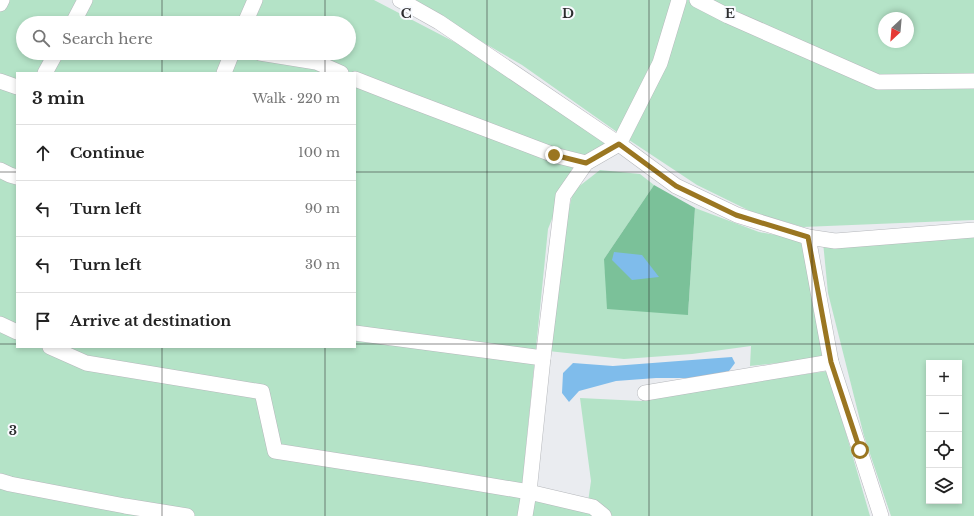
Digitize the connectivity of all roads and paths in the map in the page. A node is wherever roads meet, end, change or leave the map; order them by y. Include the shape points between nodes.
1 (2, 0) edge
2 (85, 0) edge
3 (255, 0) edge
4 (679, 0) edge
5 (697, 0) edge
6 (404, 1) edge
7 (0, 4) edge
8 (77, 16) edge
9 (248, 16) edge
10 (52, 60) edge
11 (229, 60) edge
12 (285, 60) edge
13 (313, 68) edge
14 (46, 72) edge
15 (224, 72) edge
16 (335, 72) edge
17 (356, 78) edge
18 (0, 81) edge
19 (974, 81) edge
20 (16, 87) edge
21 (619, 144) junction
22 (586, 163) junction
23 (0, 170) edge
24 (16, 177) edge
25 (974, 230) edge
26 (808, 237) junction
27 (0, 324) edge
28 (16, 332) edge
29 (356, 333) edge
30 (55, 348) edge
31 (73, 352) edge
32 (543, 358) junction
33 (831, 362) junction
34 (645, 393) dead end
35 (0, 480) edge
36 (529, 492) junction
37 (187, 516) edge
38 (525, 516) edge
39 (604, 516) edge
40 (880, 516) edge

1 - 7 lane
2 - 8 lane
3 - 9 lane
4 - 21 lane via 660,64
5 - 19 lane via 878,82
6 - 21 lane
10 - 14 lane
11 - 15 lane
12 - 13 lane
13 - 16 lane
17 - 22 lane via 554,155
18 - 20 lane
21 - 22 lane
21 - 26 lane via 676,186 736,215
22 - 32 lane via 563,196
23 - 24 lane
25 - 26 lane via 835,241
26 - 33 lane
27 - 28 lane
29 - 32 lane
30 - 31 lane
31 - 36 lane via 86,363 262,392 275,451
32 - 36 lane
33 - 34 lane
33 - 40 lane
35 - 37 lane via 18,486
36 - 38 lane
36 - 39 lane via 593,507

